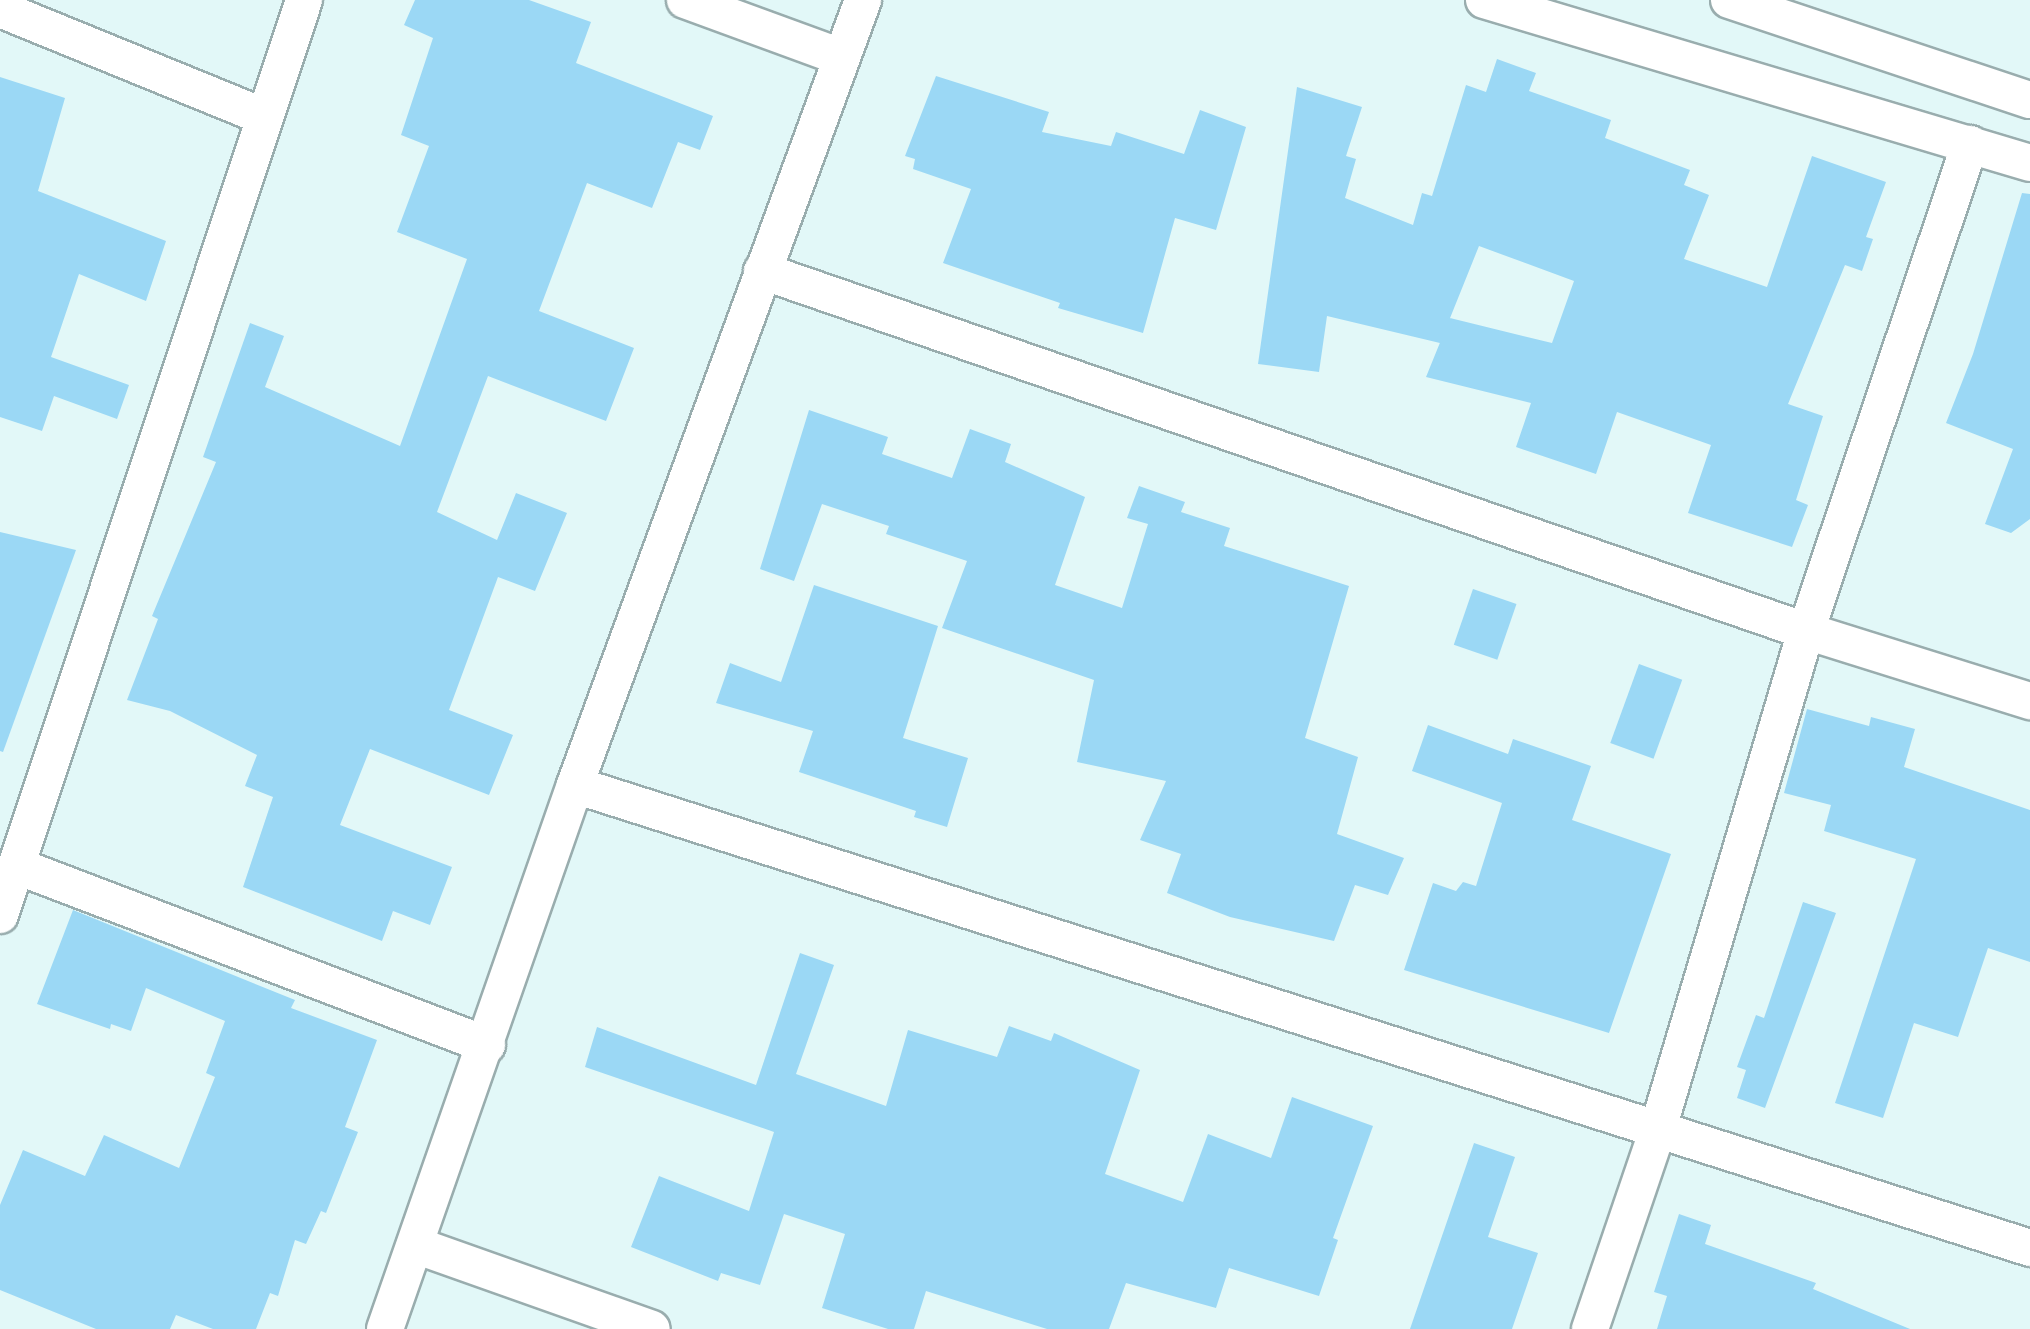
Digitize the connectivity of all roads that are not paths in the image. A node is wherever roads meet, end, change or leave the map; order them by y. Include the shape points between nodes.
1 (304, 0) edge
2 (685, 0) edge
3 (863, 0) edge
4 (1484, 0) edge
5 (1729, 0) edge
6 (0, 9) edge
7 (841, 57) junction
8 (2030, 100) edge
9 (265, 117) junction
10 (1970, 144) junction
11 (2030, 163) edge
12 (762, 271) junction
13 (1806, 631) junction
14 (2030, 701) edge
15 (575, 785) junction
16 (17, 866) junction
17 (0, 915) edge
18 (487, 1045) junction
19 (1657, 1132) junction
20 (415, 1245) junction
21 (2030, 1248) edge
22 (385, 1329) edge
23 (652, 1329) edge
24 (1590, 1329) edge

1 - 9 street
2 - 7 street
3 - 7 street
4 - 10 street
5 - 8 street
6 - 9 street
7 - 12 street
9 - 16 street
10 - 11 street
10 - 13 street
12 - 13 street
12 - 15 street
13 - 14 street
13 - 19 street
15 - 18 street
15 - 19 street
16 - 17 street
16 - 18 street
18 - 20 street
19 - 21 street
19 - 24 street
20 - 22 street
20 - 23 street

